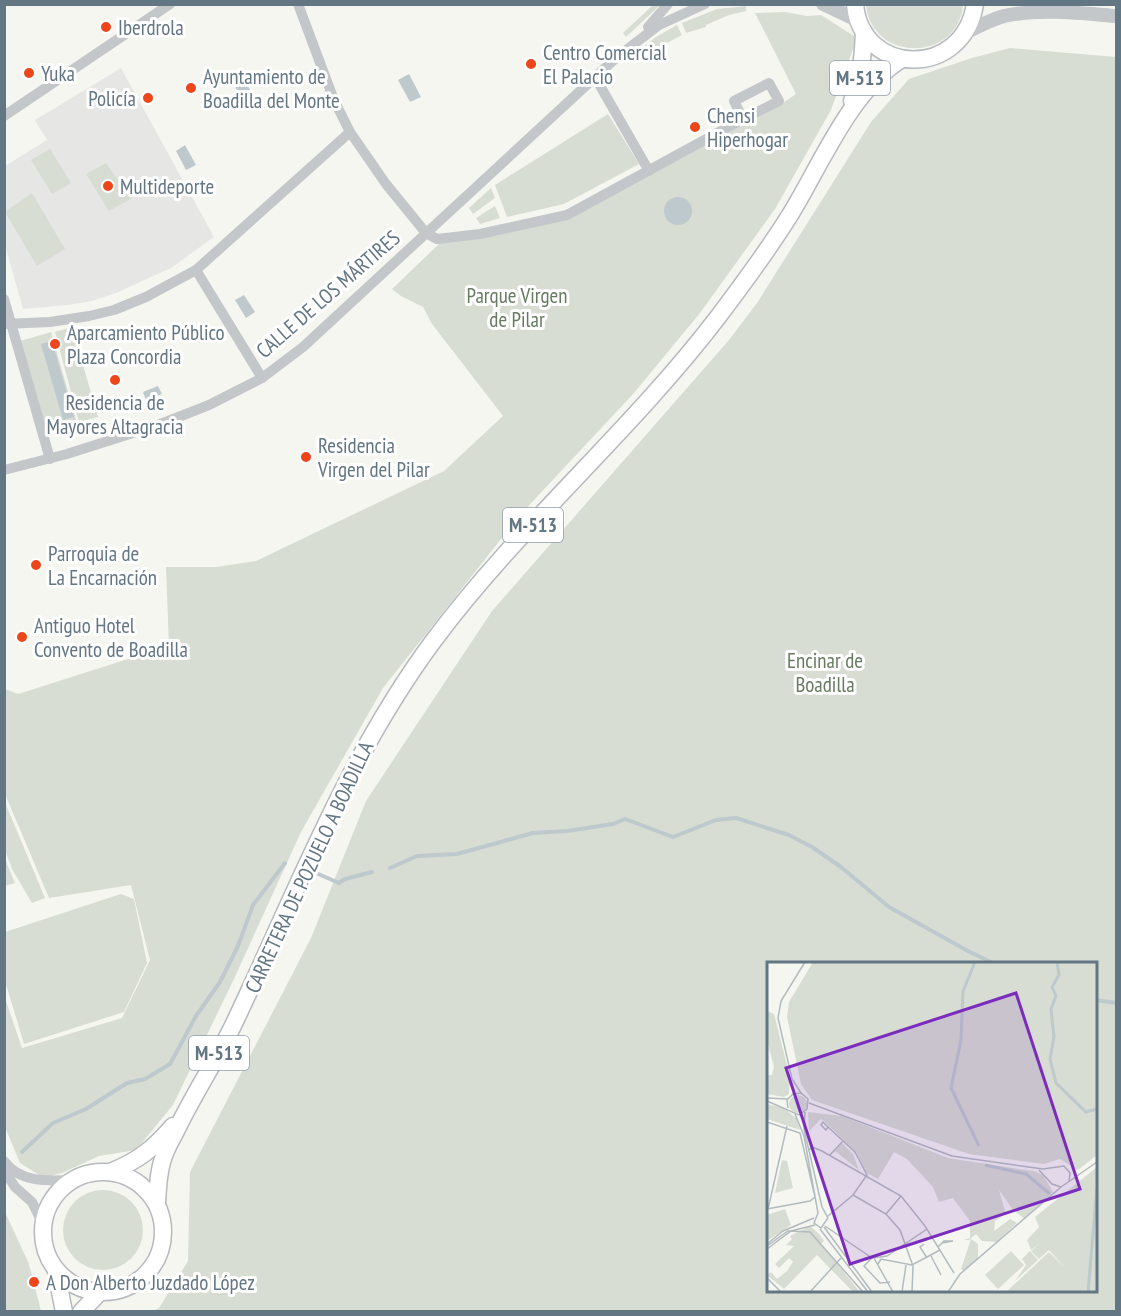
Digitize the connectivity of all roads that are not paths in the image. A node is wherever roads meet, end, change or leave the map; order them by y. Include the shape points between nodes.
1 (298, 4) edge
2 (668, 4) edge
3 (705, 4) edge
4 (975, 4) edge
5 (1035, 4) edge
6 (169, 5) edge
7 (823, 5) edge
8 (1051, 12) junction
9 (1116, 16) edge
10 (860, 19) edge
11 (965, 33) junction
12 (629, 47) junction
13 (902, 58) junction
14 (595, 77) junction
15 (4, 116) edge
16 (744, 119) dead end
17 (844, 122) junction
18 (350, 132) junction
19 (649, 171) junction
20 (426, 233) junction
21 (196, 270) junction
22 (4, 299) edge
23 (8, 324) edge
24 (262, 378) junction
25 (50, 459) junction
26 (4, 470) edge
27 (185, 1112) junction
28 (4, 1161) edge
29 (4, 1170) edge
30 (110, 1172) junction
31 (72, 1180) junction
32 (157, 1204) junction
33 (43, 1224) junction
34 (56, 1271) junction
35 (99, 1293) junction
36 (64, 1311) edge
37 (81, 1311) edge

1 - 18 street
2 - 12 street, CALLE DE LOS MÁRTIRES
3 - 12 street, CALLE DE LOS MÁRTIRES via 659,26
4 - 11 main road, M-513
5 - 8 street
6 - 15 street
7 - 10 street
8 - 9 street
8 - 11 street via 1004,16
10 - 13 main road, M-513 via 881,49
10 - 17 main road, CARRETERA DE POZUELO A BOADILLA / M-513 via 863,61
11 - 13 main road, M-513 via 951,48 933,57
12 - 14 street, CALLE DE LOS MÁRTIRES
13 - 17 main road, CARRETERA DE POZUELO A BOADILLA / M-513 via 875,79
14 - 19 street
14 - 20 street, CALLE DE LOS MÁRTIRES
16 - 19 street
17 - 27 main road, CARRETERA DE POZUELO A BOADILLA / M-513 via 790,215 715,320 656,392 499,562 403,684 356,763 308,858 227,1039
18 - 20 street
18 - 21 street
19 - 20 street via 567,215 446,239
20 - 24 street, CALLE DE LOS MÁRTIRES via 303,347
21 - 23 street via 114,310 70,319
21 - 24 street
22 - 23 street
23 - 25 street
24 - 25 street, CALLE DE LOS MÁRTIRES via 158,425
25 - 26 street, CALLE DE LOS MÁRTIRES
27 - 30 main road, CARRETERA DE POZUELO A BOADILLA / M-513 via 141,1157
27 - 32 main road, CARRETERA DE POZUELO A BOADILLA / M-513 via 164,1156
28 - 31 street via 25,1178
29 - 33 street via 32,1202
30 - 31 main road, M-513 via 90,1173
30 - 32 main road, M-513 via 137,1182
31 - 33 main road via 58,1191
32 - 35 main road, M-513 via 163,1221 163,1239 153,1265 134,1284
33 - 34 main road via 45,1249
34 - 35 main road via 83,1290
34 - 36 main road
35 - 37 main road

